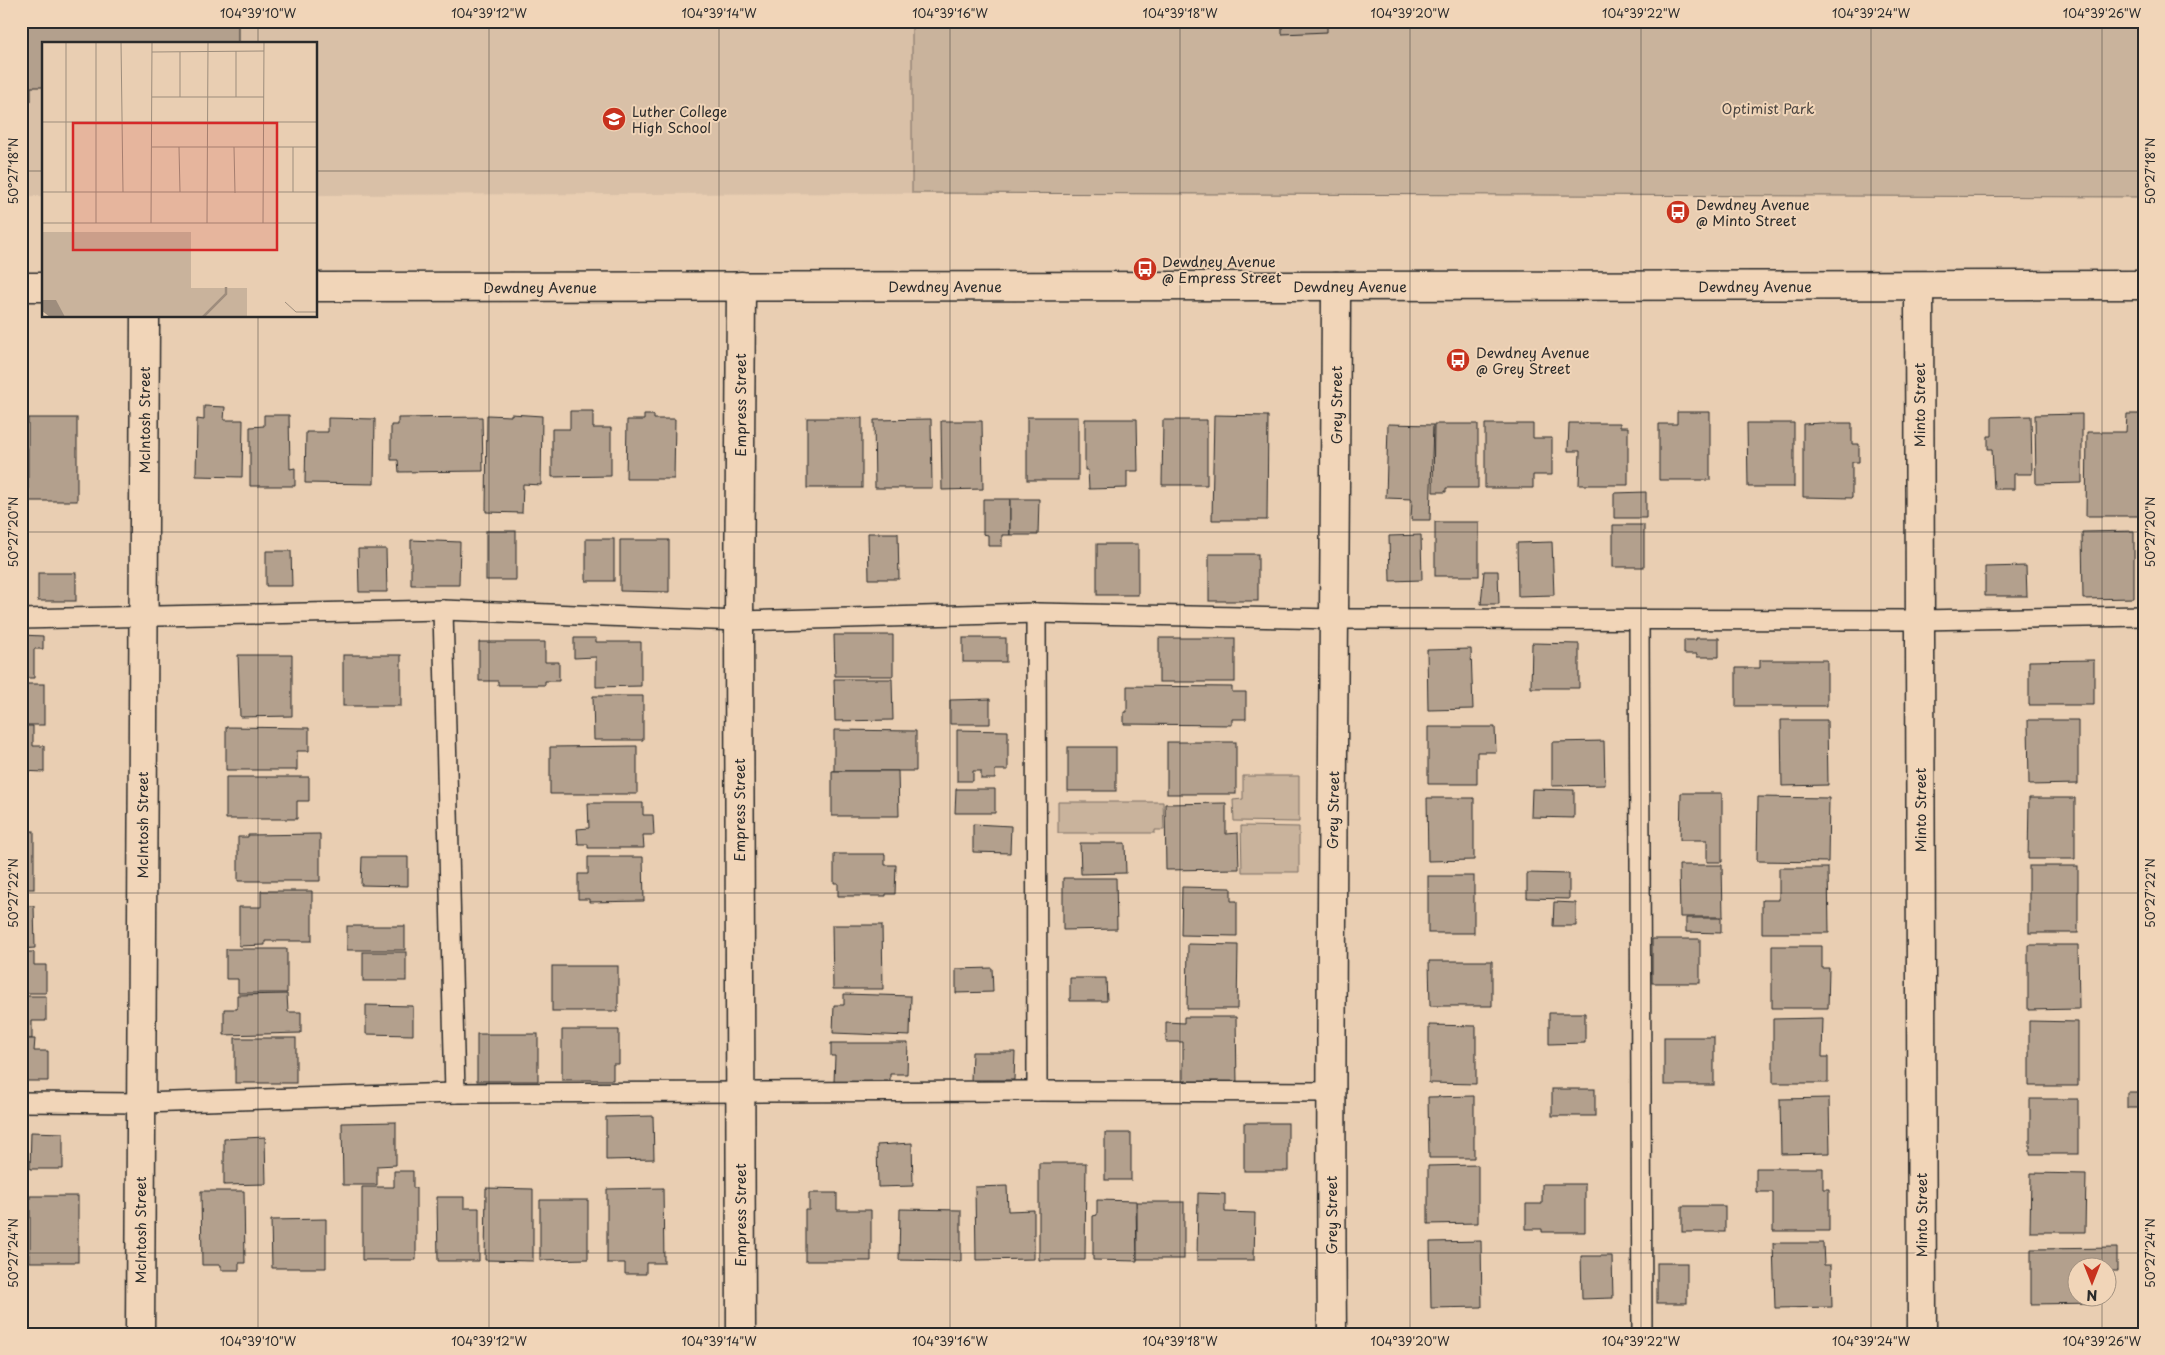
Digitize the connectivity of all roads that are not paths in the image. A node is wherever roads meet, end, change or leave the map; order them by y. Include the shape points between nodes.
1 (2144, 285) edge
2 (741, 286) junction
3 (1336, 286) junction
4 (1919, 286) junction
5 (21, 287) edge
6 (42, 287) edge
7 (318, 287) edge
8 (145, 318) edge
9 (442, 610) junction
10 (1036, 613) junction
11 (2144, 616) edge
12 (143, 618) junction
13 (21, 619) edge
14 (1336, 619) junction
15 (1639, 620) junction
16 (1920, 620) junction
17 (739, 621) junction
18 (1037, 1091) junction
19 (1330, 1092) junction
20 (454, 1093) junction
21 (739, 1093) junction
22 (21, 1102) edge
23 (140, 1103) junction
24 (140, 1334) edge
25 (741, 1334) edge
26 (1332, 1334) edge
27 (1642, 1334) edge
28 (1922, 1334) edge

1 - 4 street, Dewdney Avenue
2 - 3 street, Dewdney Avenue
2 - 7 street, Dewdney Avenue
2 - 17 street, Empress Street
3 - 4 street, Dewdney Avenue
3 - 14 street, Grey Street
4 - 16 street, Minto Street
5 - 6 street
8 - 12 street, McIntosh Street
9 - 12 lane
9 - 17 lane
9 - 20 lane
10 - 14 lane
10 - 17 lane
10 - 18 lane
11 - 16 lane
12 - 13 lane
12 - 23 street, McIntosh Street
14 - 15 lane
14 - 19 street, Grey Street
15 - 16 lane
15 - 27 lane
16 - 28 street, Minto Street
17 - 21 street, Empress Street
18 - 19 lane
18 - 21 lane
19 - 26 street, Grey Street
20 - 21 lane
20 - 23 lane
21 - 25 street, Empress Street
22 - 23 lane
23 - 24 street, McIntosh Street

